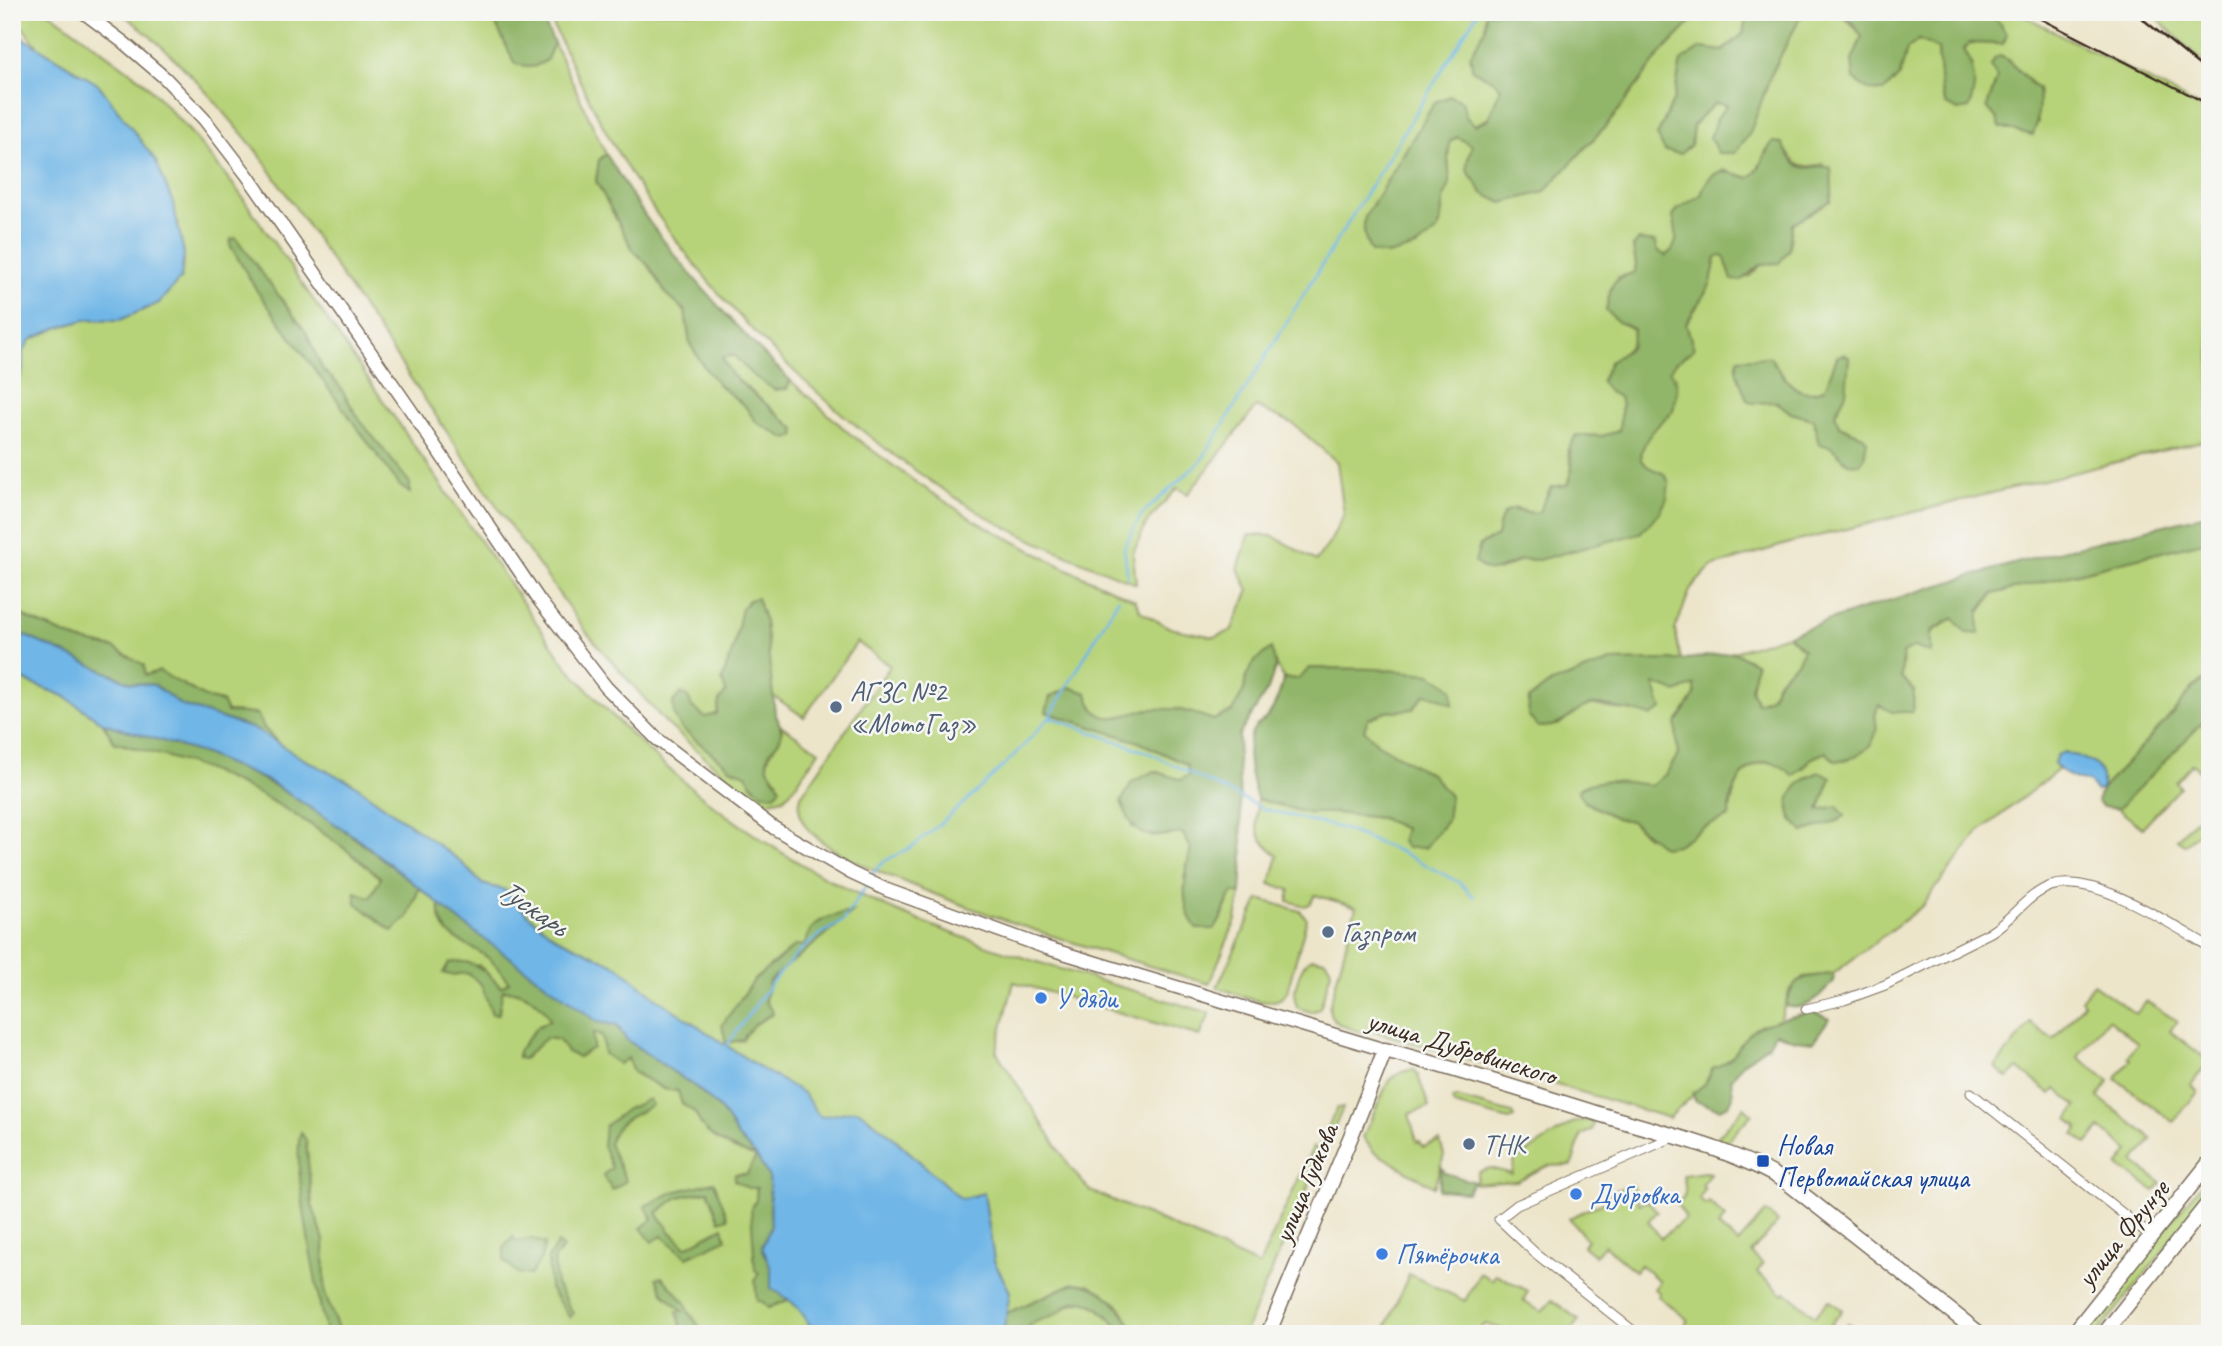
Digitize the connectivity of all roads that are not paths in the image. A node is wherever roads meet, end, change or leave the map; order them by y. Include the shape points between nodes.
1 (83, 12) edge
2 (2210, 947) edge
3 (1806, 1009) dead end
4 (1385, 1049) junction
5 (1970, 1093) dead end
6 (1673, 1137) junction
7 (2210, 1162) edge
8 (2210, 1201) edge
9 (2151, 1236) junction
10 (1268, 1334) edge
11 (1637, 1334) edge
12 (1980, 1334) edge
13 (2073, 1334) edge
14 (2104, 1334) edge

1 - 4 main road, улица Дубровинского via 165,78 204,119 410,409 523,578 606,687 657,739 774,828 887,890 1047,948
2 - 3 street via 2123,898 2088,887 2053,886 2039,892 1991,932 1885,985
4 - 6 main road, улица Дубровинского
4 - 10 main road, улица Гудкова
5 - 9 street
6 - 11 street via 1517,1205 1499,1219
6 - 12 main road, улица Дубровинского via 1744,1159 1788,1183
7 - 9 main road, улица Фрунзе
8 - 14 main road, улица Фрунзе
9 - 13 main road, улица Фрунзе

